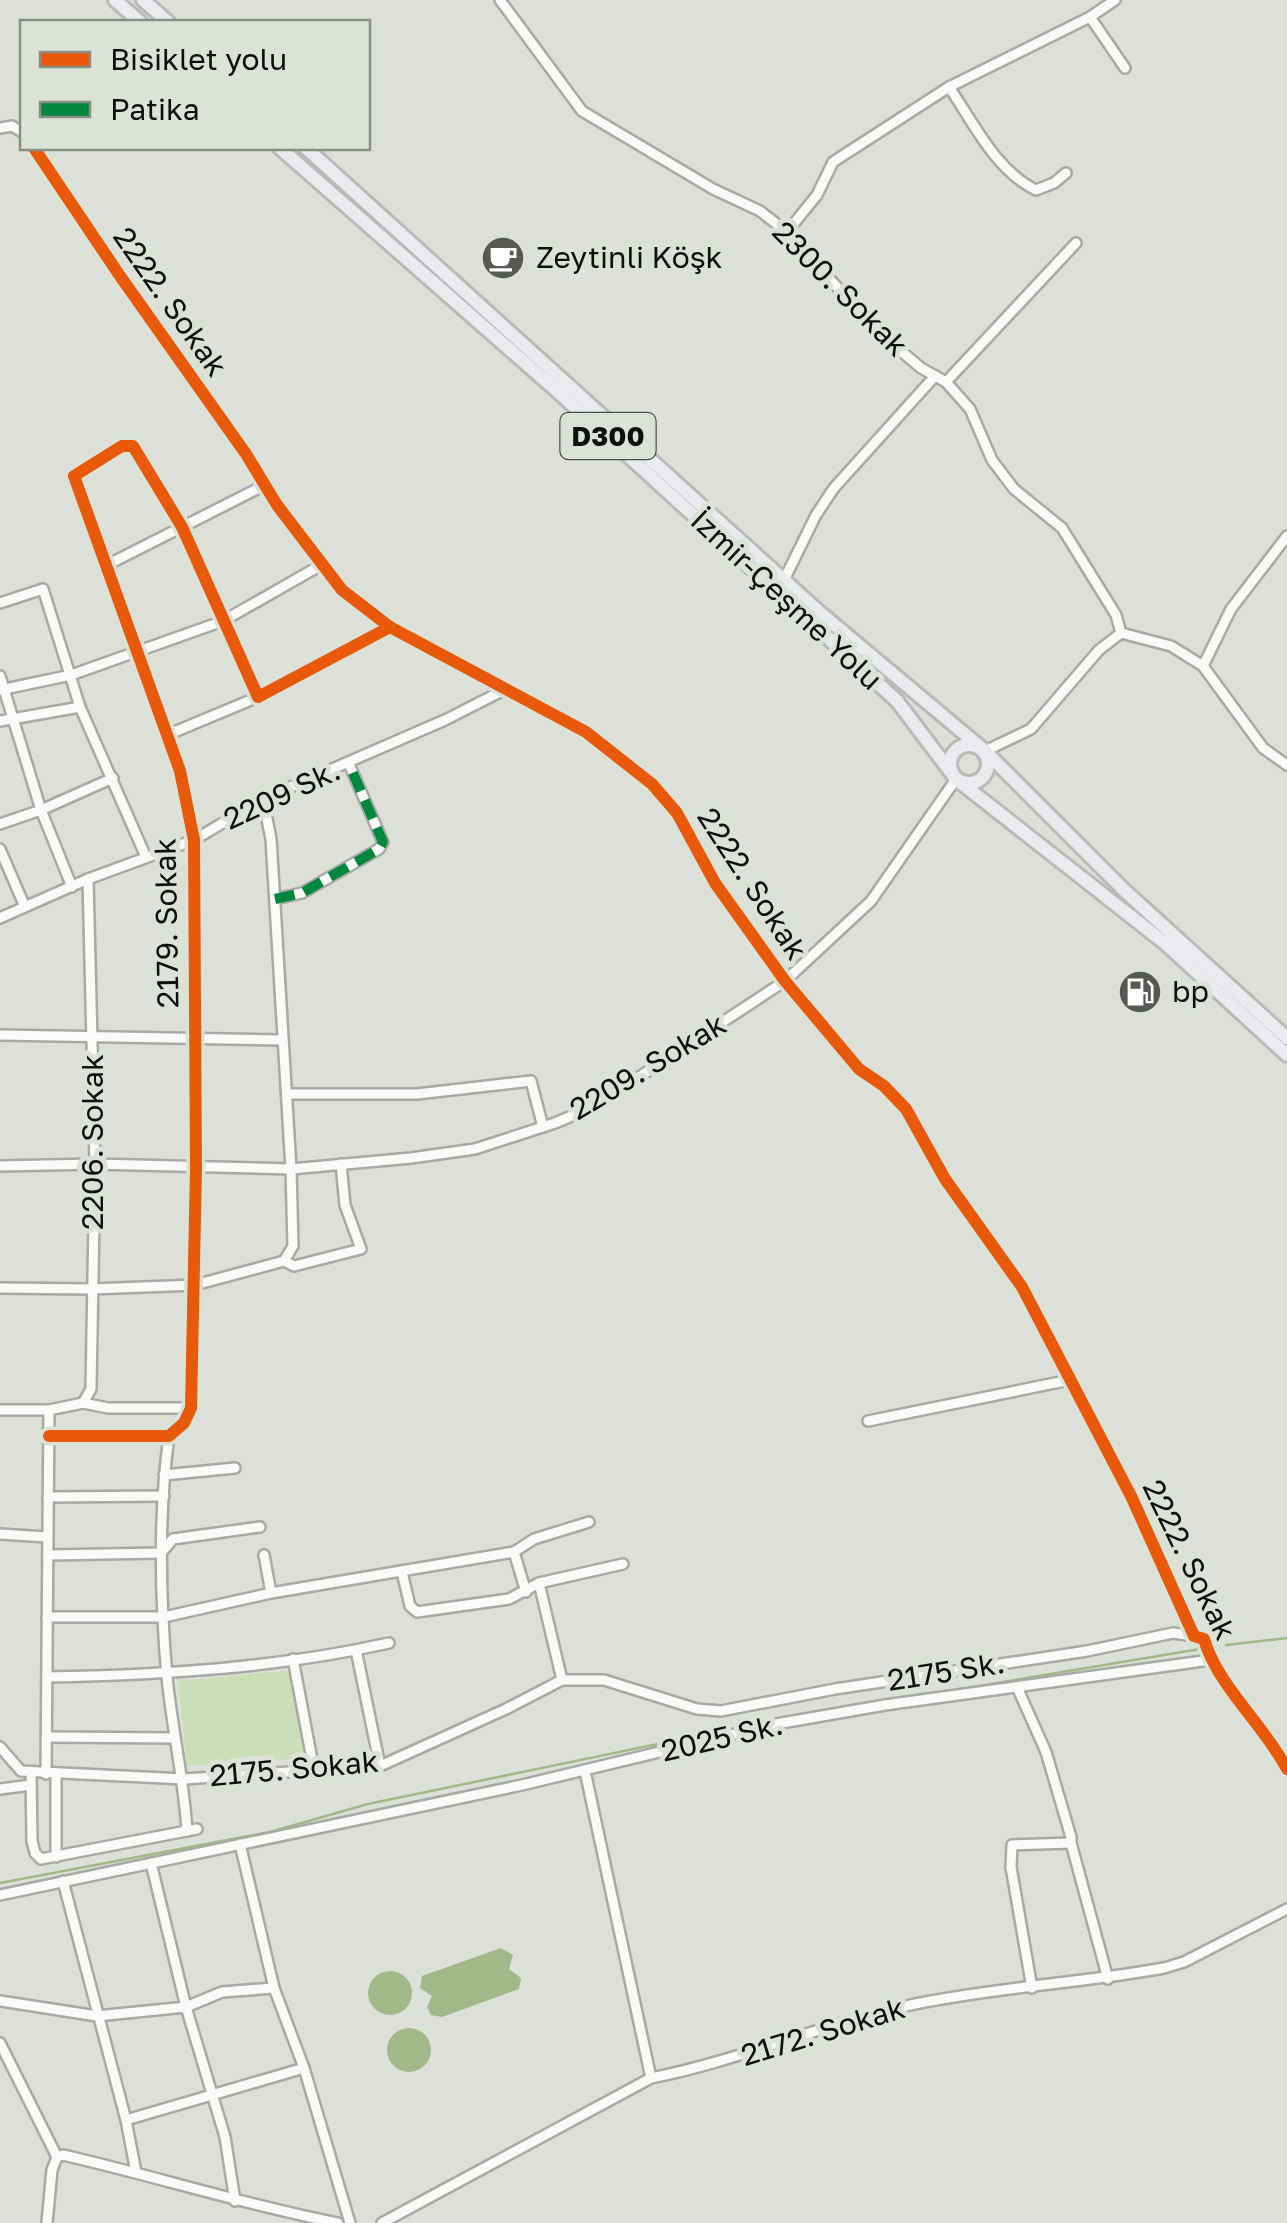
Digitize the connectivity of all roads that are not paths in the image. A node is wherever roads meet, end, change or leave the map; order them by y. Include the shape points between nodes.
1 (115, 0) edge
2 (143, 0) edge
3 (500, 0) edge
4 (1115, 0) edge
5 (1090, 17) junction
6 (138, 20) edge
7 (166, 20) edge
8 (1125, 68) dead end
9 (949, 87) junction
10 (35, 150) edge
11 (282, 150) edge
12 (308, 150) edge
13 (1066, 173) dead end
14 (787, 232) junction
15 (1076, 244) dead end
16 (935, 376) junction
17 (946, 382) junction
18 (265, 485) junction
19 (182, 528) junction
20 (1287, 536) edge
21 (323, 564) junction
22 (107, 565) junction
23 (784, 580) junction
24 (0, 603) edge
25 (224, 621) junction
26 (390, 627) junction
27 (1121, 633) junction
28 (136, 650) junction
29 (1203, 666) junction
30 (70, 675) junction
31 (0, 676) edge
32 (506, 689) junction
33 (2, 690) edge
34 (258, 696) junction
35 (80, 707) junction
36 (6, 720) edge
37 (168, 735) junction
38 (986, 752) junction
39 (349, 764) junction
40 (1287, 764) edge
41 (113, 778) junction
42 (956, 779) junction
43 (263, 799) junction
44 (41, 810) junction
45 (0, 824) edge
46 (194, 840) junction
47 (0, 849) edge
48 (146, 857) junction
49 (88, 879) junction
50 (72, 887) junction
51 (275, 899) junction
52 (25, 908) junction
53 (0, 918) edge
54 (785, 981) junction
55 (0, 1035) edge
56 (92, 1035) junction
57 (193, 1037) junction
58 (1287, 1038) edge
59 (282, 1040) junction
60 (1287, 1055) edge
61 (287, 1094) junction
62 (542, 1127) junction
63 (96, 1164) junction
64 (341, 1164) junction
65 (0, 1166) edge
66 (196, 1168) junction
67 (291, 1169) junction
68 (284, 1262) junction
69 (195, 1285) junction
70 (0, 1288) edge
71 (92, 1289) junction
72 (1070, 1380) junction
73 (83, 1403) junction
74 (191, 1408) junction
75 (0, 1410) edge
76 (49, 1410) junction
77 (868, 1421) dead end
78 (49, 1436) junction
79 (169, 1436) junction
80 (235, 1468) dead end
81 (164, 1475) junction
82 (164, 1496) junction
83 (48, 1497) junction
84 (590, 1522) dead end
85 (260, 1528) dead end
86 (0, 1534) edge
87 (46, 1538) junction
88 (514, 1552) junction
89 (48, 1554) junction
90 (160, 1554) junction
91 (264, 1555) dead end
92 (623, 1564) dead end
93 (402, 1572) junction
94 (539, 1583) junction
95 (526, 1592) junction
96 (271, 1593) junction
97 (164, 1617) junction
98 (48, 1618) junction
99 (1194, 1636) junction
100 (390, 1643) dead end
101 (356, 1650) junction
102 (293, 1658) junction
103 (1210, 1660) junction
104 (167, 1674) junction
105 (47, 1677) junction
106 (562, 1680) junction
107 (1017, 1687) junction
108 (48, 1736) junction
109 (174, 1738) junction
110 (0, 1747) edge
111 (380, 1766) junction
112 (1287, 1769) edge
113 (314, 1770) junction
114 (585, 1770) junction
115 (30, 1772) junction
116 (51, 1774) junction
117 (184, 1779) junction
118 (31, 1785) junction
119 (0, 1789) edge
120 (1071, 1843) junction
121 (240, 1844) junction
122 (56, 1857) junction
123 (151, 1863) junction
124 (64, 1881) junction
125 (0, 1895) edge
126 (1287, 1909) edge
127 (1108, 1979) junction
128 (274, 1988) junction
129 (1032, 1988) junction
130 (0, 2001) edge
131 (186, 2007) junction
132 (97, 2016) junction
133 (0, 2042) edge
134 (5, 2065) edge
135 (304, 2068) junction
136 (651, 2078) junction
137 (212, 2094) junction
138 (126, 2120) junction
139 (60, 2156) junction
140 (136, 2172) junction
141 (235, 2201) junction
142 (47, 2223) edge
143 (338, 2223) edge
144 (350, 2223) edge
145 (382, 2223) edge

1 - 6 highway
2 - 7 highway
3 - 14 street, 2300. Sokak via 582,111
4 - 5 street
5 - 8 street
5 - 9 street
9 - 13 street via 1020,182 1036,190
9 - 14 street via 833,162
10 - 18 street, 2222. Sokak
11 - 42 highway, İzmir-Çeşme Yolu / D300 via 897,702
12 - 23 highway, İzmir-Çeşme Yolu / D300
14 - 16 street, 2300. Sokak via 875,329
15 - 17 street
16 - 17 street, 2300. Sokak
16 - 23 street via 834,488
17 - 27 street, 2300. Sokak via 970,409 992,460 1014,489 1062,528
18 - 19 street
18 - 21 street, 2222. Sokak
19 - 22 street
19 - 22 street, 2179. Sokak via 133,446 122,446 74,476
19 - 25 street
20 - 29 street via 1231,609
21 - 25 street
21 - 26 street, 2222. Sokak via 342,590
22 - 28 street, 2179. Sokak
23 - 38 highway, İzmir-Çeşme Yolu / D300
24 - 30 street via 43,589
25 - 28 street
25 - 34 street
26 - 32 street, 2222. Sokak
26 - 34 street
27 - 29 street via 1172,646
27 - 38 street via 1031,729
28 - 30 street
28 - 37 street, 2179. Sokak
29 - 40 street via 1263,748
30 - 33 street
30 - 35 street
31 - 33 street
32 - 39 street, 2209 Sk.
32 - 54 street, 2222. Sokak via 586,732 652,784 677,812 715,883
33 - 36 street
34 - 37 street
35 - 36 street
35 - 41 street
36 - 44 street
37 - 46 street, 2179. Sokak
38 - 42 highway via 982,778 970,784
38 - 42 highway via 958,749 950,765
38 - 58 highway, İzmir-Çeşme Yolu / D300
39 - 43 street, 2209 Sk.
39 - 51 street via 382,842 379,849 302,893
41 - 44 street
41 - 48 street
42 - 54 street, 2209. Sokak via 871,901
42 - 60 highway, İzmir-Çeşme Yolu / D300 via 1166,944
43 - 46 street, 2209 Sk.
43 - 51 street
44 - 45 street
44 - 50 street
46 - 48 street, 2209 Sk.
46 - 57 street, 2179. Sokak
47 - 52 street
48 - 49 street, 2209 Sk.
49 - 50 street, 2209 Sk.
49 - 56 street, 2206. Sokak
50 - 52 street, 2209 Sk.
51 - 59 street
52 - 53 street, 2209 Sk.
54 - 62 street, 2209. Sokak via 596,1106
54 - 72 street, 2222. Sokak via 859,1069 906,1110 1022,1287
55 - 56 street
56 - 57 street
56 - 63 street, 2206. Sokak
57 - 59 street
57 - 66 street, 2179. Sokak
59 - 61 street
61 - 62 street via 418,1094 531,1081
61 - 67 street
62 - 64 street, 2209. Sokak via 475,1149
63 - 65 street, 2209. Sokak
63 - 66 street, 2209. Sokak
63 - 71 street, 2206. Sokak
64 - 67 street, 2209. Sokak
64 - 68 street via 345,1205 361,1250 294,1266
66 - 67 street, 2209. Sokak
66 - 69 street, 2179. Sokak
67 - 68 street via 293,1246
68 - 69 street
69 - 71 street
69 - 74 street, 2179. Sokak
70 - 71 street
71 - 73 street, 2206. Sokak via 91,1389
72 - 77 street
72 - 99 street, 2222. Sokak
73 - 74 street
73 - 76 street
74 - 79 street
75 - 76 street
76 - 78 street
78 - 79 street
78 - 83 street
79 - 81 street
80 - 81 street
81 - 82 street
82 - 83 street
82 - 90 street
83 - 87 street
84 - 88 street
85 - 90 street via 173,1539
86 - 87 street
87 - 89 street
88 - 93 street
88 - 95 street
89 - 90 street
89 - 98 street
90 - 97 street
91 - 96 street
92 - 94 street
93 - 95 street via 417,1612
93 - 96 street
94 - 95 street
94 - 106 street
96 - 97 street
97 - 98 street
97 - 104 street
98 - 105 street
99 - 103 street, 2222. Sokak via 1204,1638
99 - 106 street, 2175 Sk. via 1173,1633 721,1711 697,1710 604,1680
100 - 101 street
101 - 102 street
101 - 111 street
102 - 104 street
102 - 113 street
103 - 107 street, 2025 Sk.
103 - 112 street, 2222. Sokak
104 - 105 street
104 - 109 street
105 - 108 street
106 - 111 street, 2175. Sokak
107 - 114 street, 2025 Sk. via 776,1724
107 - 120 street via 1046,1752
108 - 109 street
108 - 116 street
109 - 117 street
110 - 115 street
111 - 113 street, 2175. Sokak
113 - 117 street, 2175. Sokak
114 - 121 street, 2025 Sk.
114 - 136 street
115 - 116 street, 2175. Sokak
115 - 118 street
116 - 117 street, 2175. Sokak
116 - 122 street
117 - 122 street via 192,1830
118 - 119 street
118 - 122 street via 34,1852
120 - 127 street
120 - 129 street via 1012,1845
121 - 123 street, 2025 Sk.
121 - 128 street
123 - 124 street, 2025 Sk.
123 - 131 street
124 - 125 street, 2025 Sk.
124 - 132 street
126 - 127 street, 2172. Sokak via 1184,1962
127 - 129 street, 2172. Sokak
128 - 131 street via 222,1992
128 - 135 street
129 - 136 street, 2172. Sokak via 876,2013
130 - 132 street
131 - 132 street
131 - 137 street
132 - 138 street
133 - 134 street
134 - 139 street
135 - 137 street
135 - 144 street
136 - 145 street, 2172. Sokak
137 - 138 street
137 - 141 street
138 - 140 street
139 - 140 street
139 - 142 street via 52,2170
140 - 141 street
141 - 143 street

